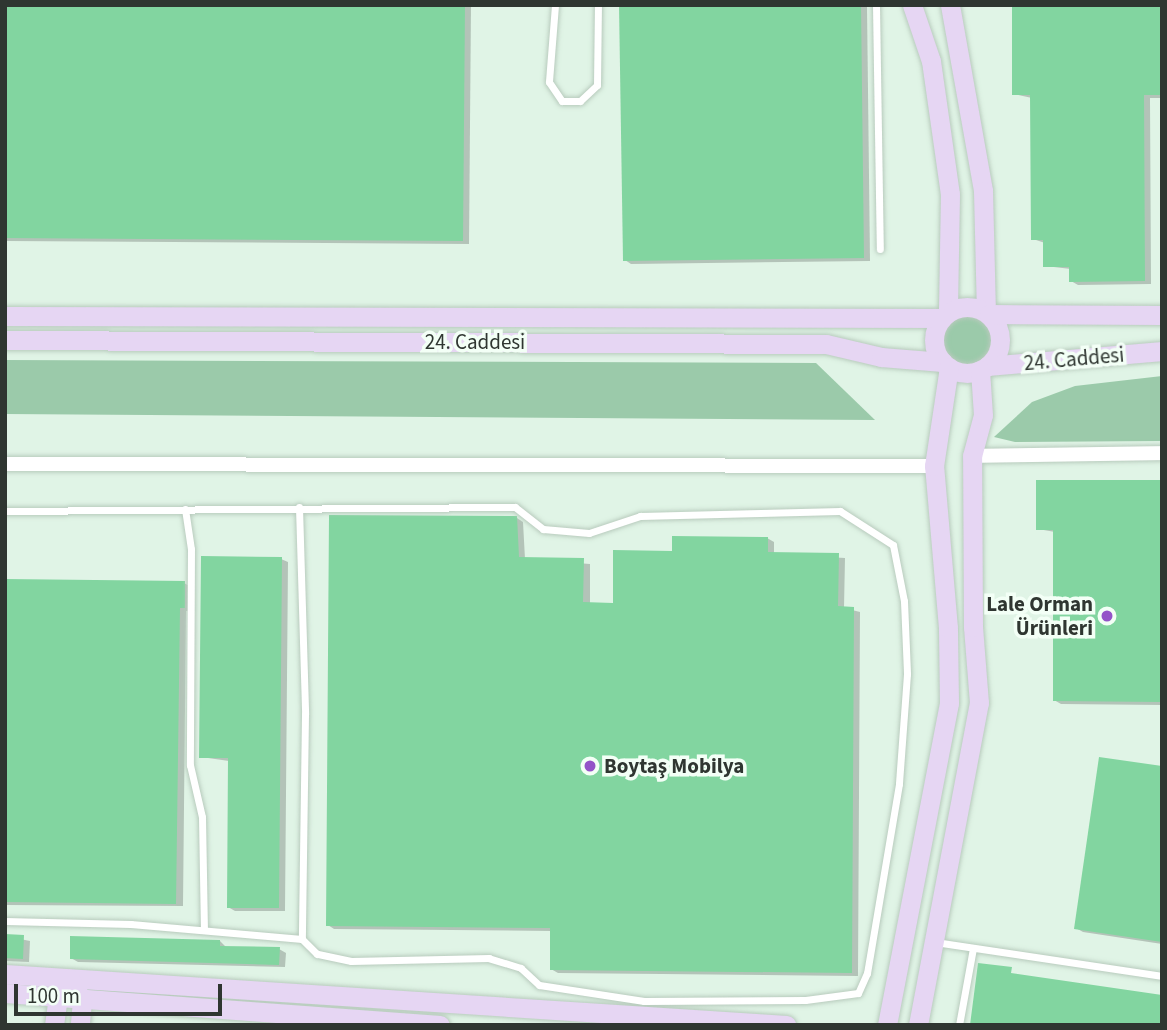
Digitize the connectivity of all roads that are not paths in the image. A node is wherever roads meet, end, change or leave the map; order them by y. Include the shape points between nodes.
1 (555, 5) edge
2 (598, 5) edge
3 (876, 5) edge
4 (912, 5) edge
5 (950, 5) edge
6 (880, 249) dead end
7 (987, 313) junction
8 (945, 315) junction
9 (1162, 315) edge
10 (5, 316) edge
11 (5, 340) edge
12 (1162, 351) edge
13 (946, 365) junction
14 (984, 368) junction
15 (1162, 453) edge
16 (972, 456) junction
17 (5, 464) edge
18 (934, 466) junction
19 (299, 508) junction
20 (185, 509) junction
21 (5, 511) edge
22 (5, 921) edge
23 (204, 930) junction
24 (302, 939) junction
25 (934, 942) junction
26 (973, 948) junction
27 (5, 974) edge
28 (1162, 976) edge
29 (70, 979) junction
30 (5, 993) edge
31 (58, 997) junction
32 (82, 1000) junction
33 (54, 1025) edge
34 (80, 1025) edge
35 (440, 1025) edge
36 (786, 1025) edge
37 (887, 1025) edge
38 (918, 1025) edge
39 (959, 1025) edge

1 - 2 lane via 549,82 562,101 580,101 597,85
3 - 6 lane
4 - 8 street via 931,61 950,194
5 - 7 street via 983,191
7 - 8 street via 962,307
7 - 9 street, 24. Caddesi
7 - 14 street via 1001,339 997,354
8 - 10 street, 24. Caddesi
8 - 13 street via 934,340
11 - 13 street, 24. Caddesi via 826,344
12 - 14 street, 24. Caddesi
13 - 14 street via 964,373
13 - 18 street
14 - 16 street via 983,415
15 - 16 street
16 - 25 street via 973,627 979,703
17 - 18 street
18 - 37 street via 948,628 949,703
19 - 20 lane
19 - 24 lane via 305,714
19 - 24 lane via 514,508 543,529 589,533 640,516 840,511 893,545 904,601 906,674 900,784 867,973 858,993 805,1000 644,1001 539,985 521,968 489,958 351,961 317,954
20 - 21 lane
20 - 23 lane via 191,549 190,765 202,817
22 - 23 lane
23 - 24 lane
25 - 26 lane
25 - 38 street
26 - 28 lane
26 - 39 lane
27 - 29 street
29 - 31 street
29 - 32 street
29 - 36 street
30 - 31 street
31 - 32 street
31 - 33 street
32 - 34 street
32 - 35 street

